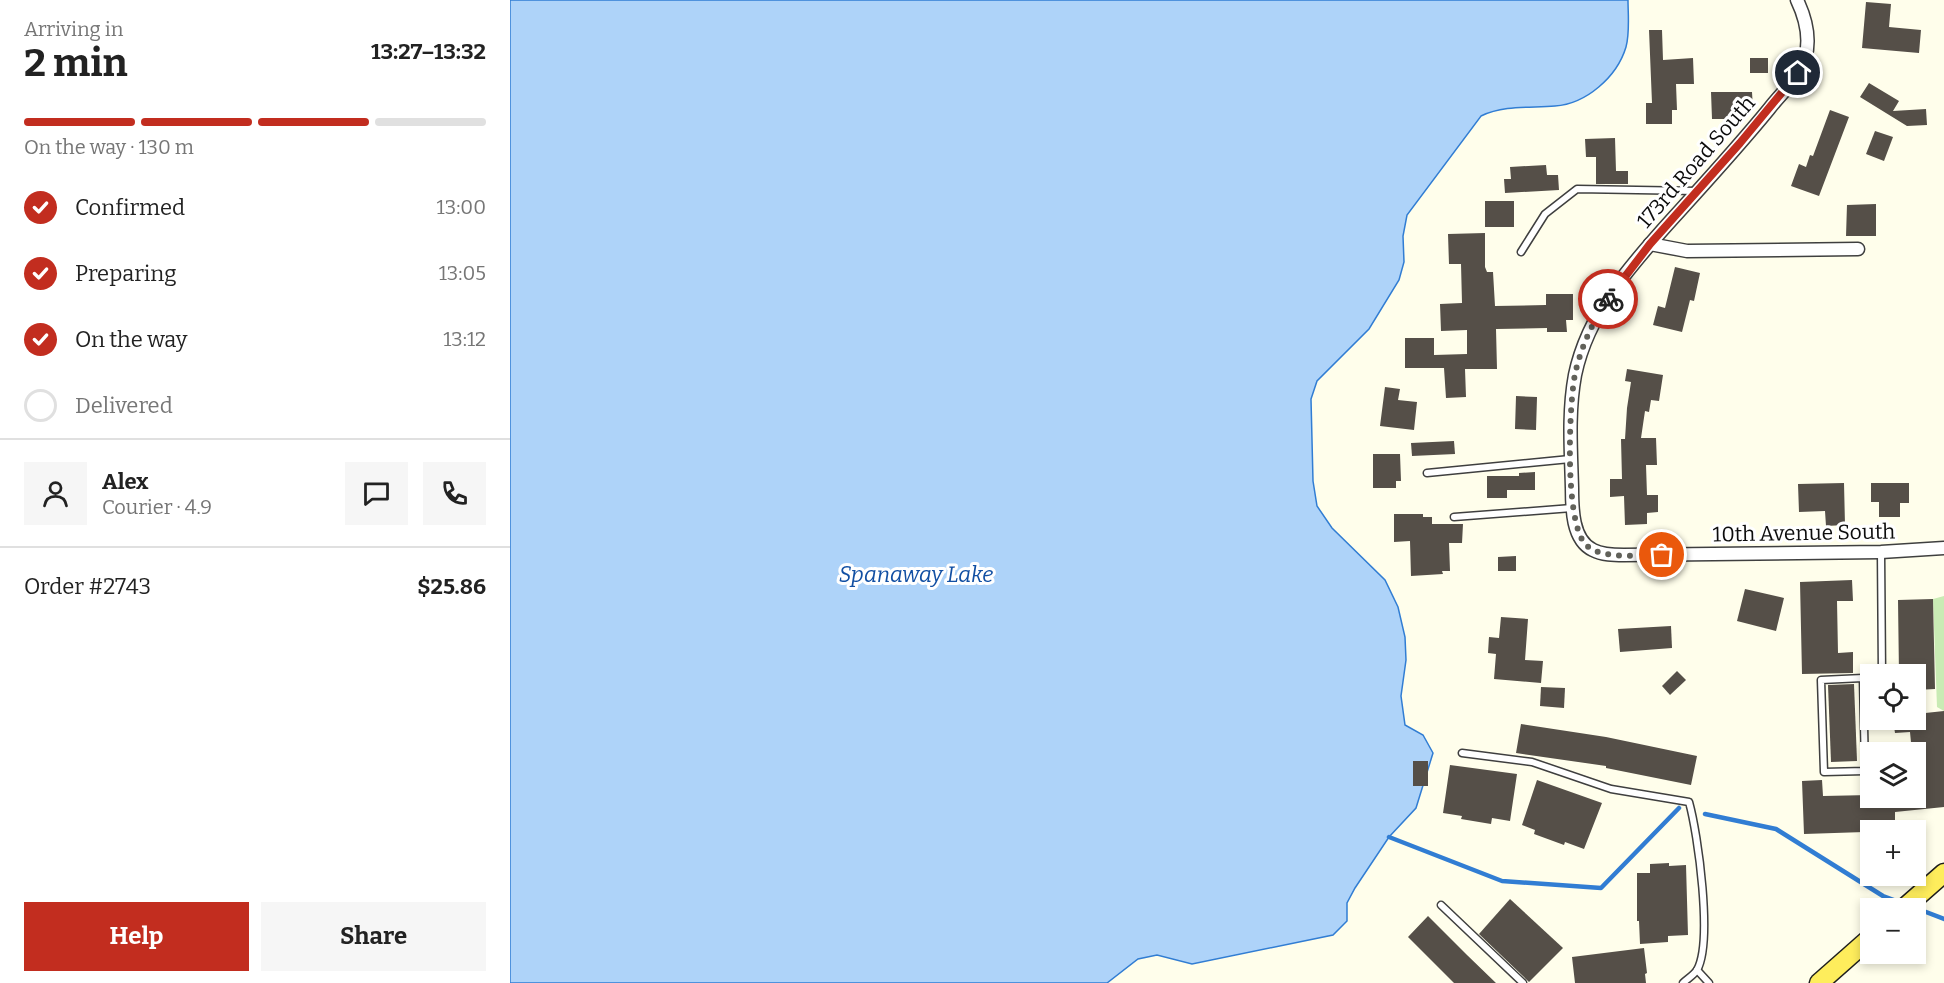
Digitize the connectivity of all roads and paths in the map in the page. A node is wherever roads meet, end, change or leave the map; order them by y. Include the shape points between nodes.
1 (1797, 0) edge
2 (1697, 191) junction
3 (1650, 244) junction
4 (1858, 249) dead end
5 (1521, 252) dead end
6 (1571, 459) junction
7 (1427, 473) dead end
8 (1572, 508) junction
9 (1454, 517) dead end
10 (1944, 548) edge
11 (1593, 550) joint
12 (1881, 552) junction
13 (1882, 664) edge
14 (1867, 686) edge
15 (1462, 753) dead end
16 (1944, 873) edge
17 (1916, 898) edge
18 (1441, 905) dead end
19 (1860, 947) edge
20 (1697, 970) junction
21 (1523, 983) edge
22 (1683, 983) edge
23 (1709, 983) edge
24 (1819, 983) edge

1 - 2 street, 173rd Road South via 1804,15 1808,49 1798,73
2 - 3 street, 173rd Road South
2 - 5 lane via 1577,189 1545,214
3 - 4 street via 1688,251
3 - 6 street, 173rd Road South via 1597,315 1584,346 1571,401
6 - 7 lane
6 - 8 street, 173rd Road South
8 - 9 lane
8 - 11 street, 173rd Road South via 1580,537
10 - 12 street, 10th Avenue South
11 - 12 street, 10th Avenue South via 1624,555
12 - 13 lane
14 - 14 lane via 1863,678 1821,680 1824,772 1865,771
15 - 20 lane via 1532,762 1611,789 1689,802 1700,858 1702,899 1702,949
16 - 17 main road
18 - 21 lane
19 - 24 main road
20 - 22 lane
20 - 23 lane

